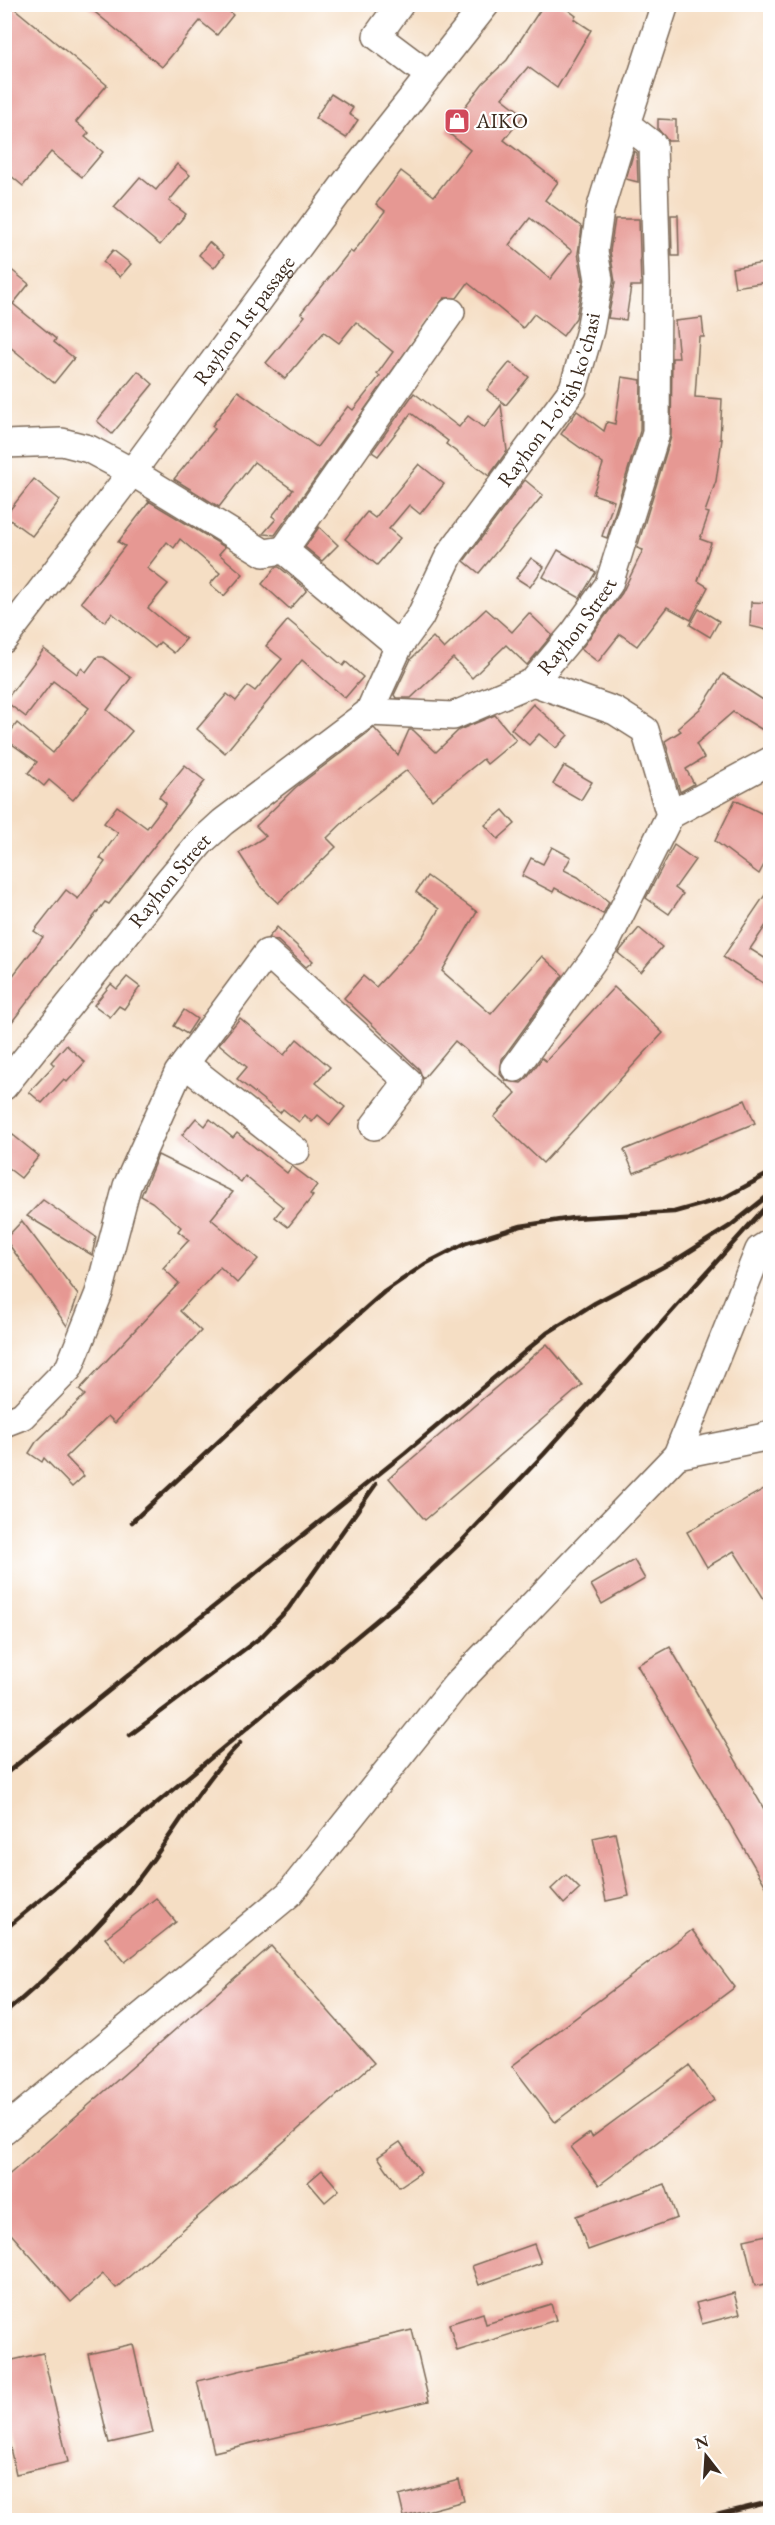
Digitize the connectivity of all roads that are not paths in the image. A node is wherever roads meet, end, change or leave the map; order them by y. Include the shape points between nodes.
1 (400, 4) edge
2 (486, 4) edge
3 (665, 4) edge
4 (429, 75) junction
5 (626, 124) junction
6 (451, 312) dead end
7 (4, 444) edge
8 (132, 472) junction
9 (284, 550) junction
10 (4, 639) edge
11 (399, 646) junction
12 (533, 682) junction
13 (369, 712) junction
14 (771, 761) edge
15 (670, 815) junction
16 (184, 1064) junction
17 (515, 1068) dead end
18 (4, 1086) edge
19 (374, 1126) dead end
20 (296, 1151) dead end
21 (771, 1243) edge
22 (4, 1423) edge
23 (771, 1434) edge
24 (677, 1455) junction
25 (4, 2130) edge

1 - 4 street via 377,36
2 - 4 street, Rayhon 1st passage
3 - 5 street
4 - 8 street, Rayhon 1st passage
5 - 11 street, Rayhon 1-o'tish ko'chasi via 600,210 594,251 599,280 573,388 450,555 420,617
5 - 12 street, Rayhon Street via 653,145 656,433 609,584
6 - 9 street
7 - 8 street via 62,442 88,449
8 - 9 street via 264,553
8 - 10 street, Rayhon 1st passage
9 - 11 street
11 - 13 street, Rayhon 1-o'tish ko'chasi
12 - 13 street, Rayhon Street via 453,716
12 - 15 street via 615,711 645,730
13 - 18 street, Rayhon Street via 201,842
14 - 15 street
15 - 17 street via 608,941
16 - 19 street via 267,952 408,1081
16 - 20 street
16 - 22 street via 127,1186 99,1293 69,1368 22,1416
21 - 24 street via 759,1250
23 - 24 street
24 - 25 street via 456,1685 289,1894

